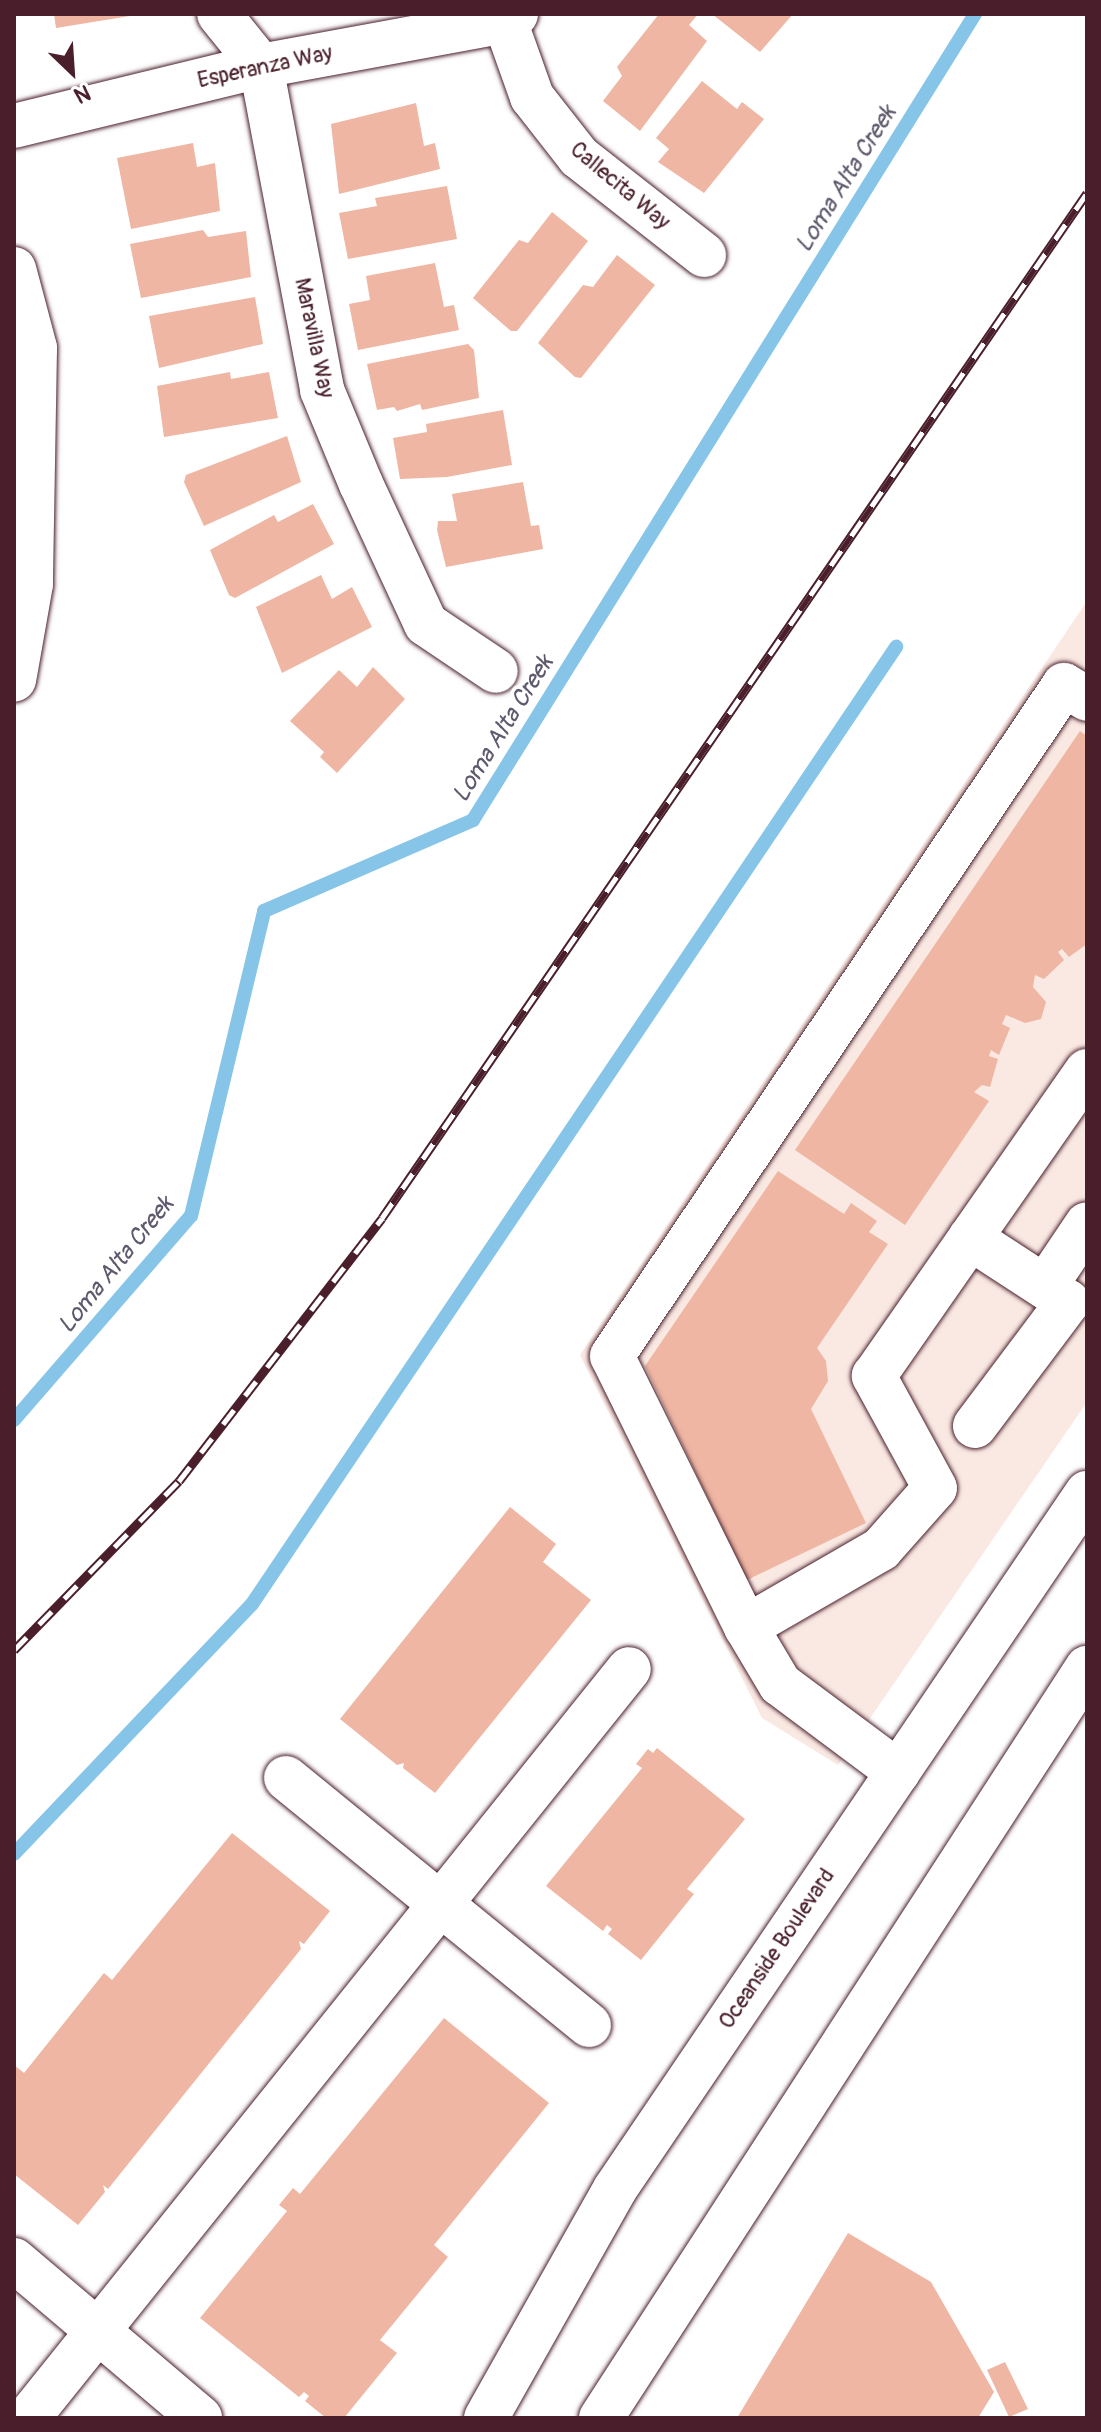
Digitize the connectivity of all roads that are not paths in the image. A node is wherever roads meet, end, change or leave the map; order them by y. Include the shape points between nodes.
1 (219, 14) edge
2 (511, 18) edge
3 (261, 66) junction
4 (14, 126) edge
5 (704, 255) dead end
6 (14, 269) edge
7 (496, 671) dead end
8 (14, 680) edge
9 (1087, 699) edge
10 (1087, 1071) edge
11 (1087, 1224) edge
12 (970, 1238) junction
13 (1046, 1285) junction
14 (975, 1426) dead end
15 (1087, 1493) edge
16 (746, 1627) junction
17 (1087, 1668) edge
18 (629, 1669) dead end
19 (898, 1772) junction
20 (286, 1778) dead end
21 (441, 1902) junction
22 (589, 2025) dead end
23 (14, 2260) edge
24 (96, 2332) junction
25 (28, 2418) edge
26 (200, 2418) edge
27 (486, 2418) edge
28 (601, 2418) edge

1 - 3 main road, Maravilla Way
2 - 3 main road, Esperanza Way
2 - 5 main road, Callecita Way via 532,97 579,157
3 - 4 main road, Esperanza Way
3 - 7 main road, Maravilla Way via 322,390 426,624
6 - 8 main road via 35,348 31,584
9 - 16 main road via 1064,685 612,1356
10 - 12 main road
11 - 13 main road
12 - 13 main road
12 - 16 main road via 874,1376 935,1488 881,1549
13 - 14 main road via 1068,1302
15 - 19 main road, Oceanside Boulevard
16 - 19 main road via 780,1684
17 - 28 main road
18 - 21 main road
19 - 27 main road, Oceanside Boulevard via 615,2189
20 - 21 main road
21 - 22 main road
21 - 24 main road
23 - 24 main road
24 - 25 main road
24 - 26 main road

